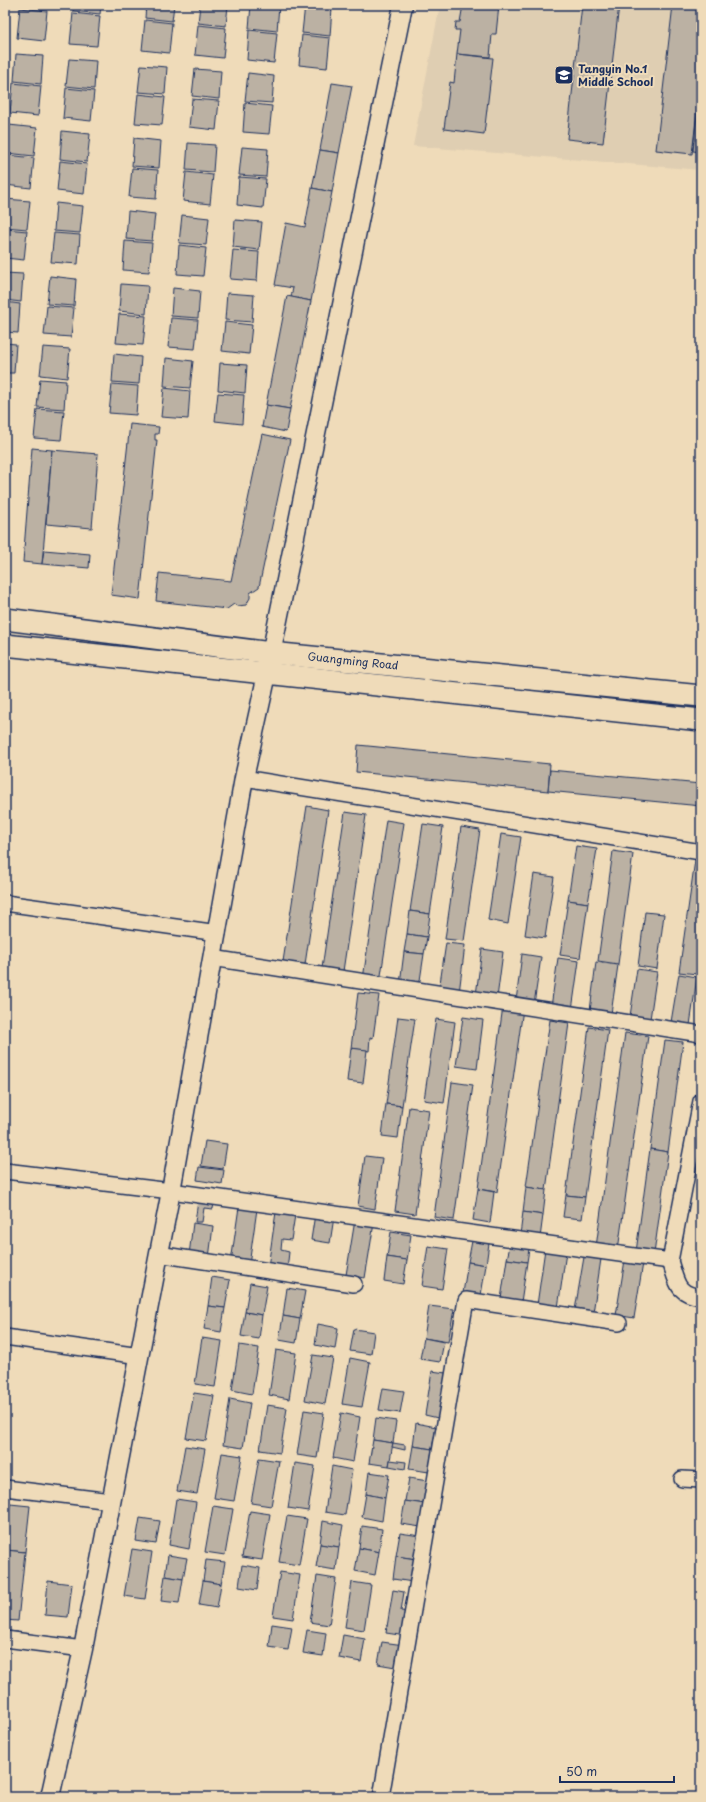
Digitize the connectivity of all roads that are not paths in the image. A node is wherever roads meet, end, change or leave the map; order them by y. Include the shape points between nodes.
1 (403, 5) edge
2 (5, 620) edge
3 (5, 645) edge
4 (271, 653) junction
5 (267, 674) junction
6 (701, 696) edge
7 (701, 720) edge
8 (244, 778) junction
9 (701, 852) edge
10 (5, 903) edge
11 (218, 933) junction
12 (212, 958) junction
13 (701, 1034) edge
14 (701, 1101) edge
15 (5, 1171) edge
16 (171, 1191) junction
17 (158, 1254) junction
18 (670, 1261) junction
19 (354, 1284) dead end
20 (701, 1297) edge
21 (619, 1323) dead end
22 (5, 1337) edge
23 (140, 1356) junction
24 (682, 1479) dead end
25 (701, 1480) edge
26 (5, 1488) edge
27 (111, 1501) junction
28 (5, 1639) edge
29 (83, 1649) junction
30 (50, 1797) edge
31 (381, 1797) edge

1 - 4 street
2 - 4 main road, Guangming Road
3 - 5 main road, Guangming Road
4 - 5 street
4 - 6 main road, Guangming Road
5 - 7 main road, Guangming Road
5 - 8 street
8 - 9 street
8 - 11 street
10 - 11 street
11 - 12 street
12 - 13 street
12 - 16 street
14 - 18 street
15 - 16 street
16 - 17 street
16 - 18 street
17 - 19 street
17 - 23 street
18 - 20 street via 680,1289 689,1296
21 - 31 street via 466,1300
22 - 23 street
23 - 27 street
24 - 25 street
26 - 27 street
27 - 29 street
28 - 29 street
29 - 30 street

